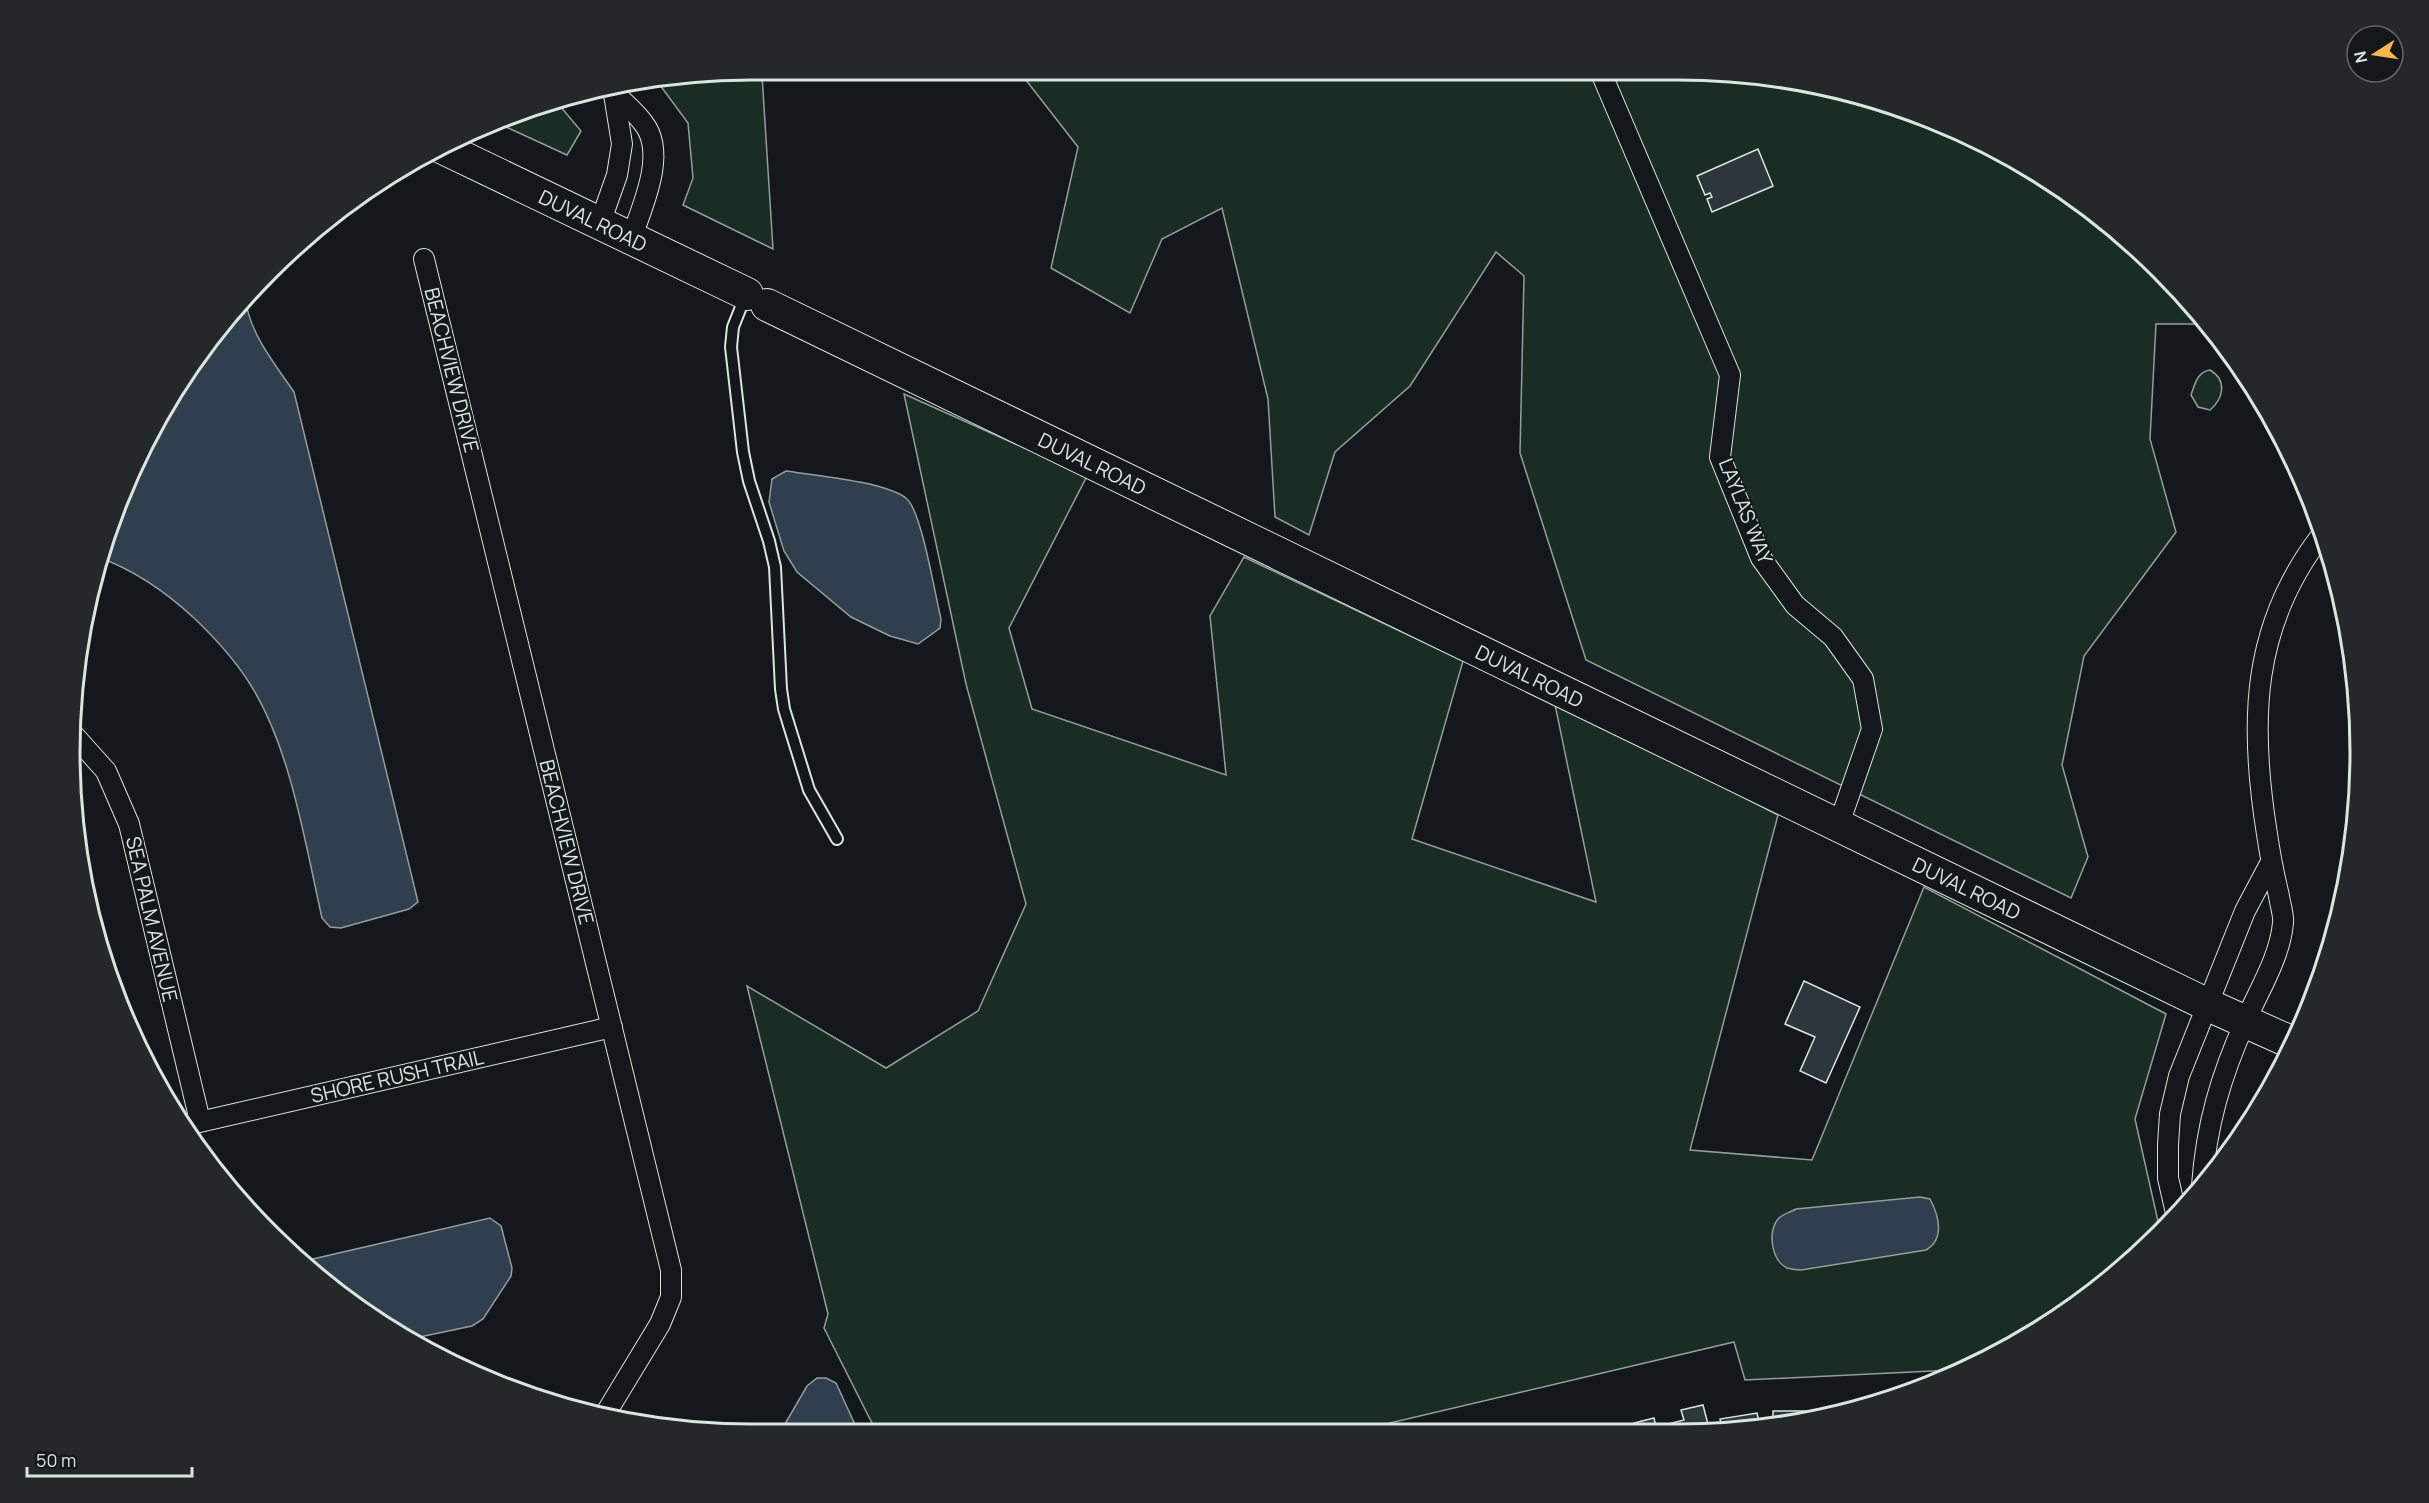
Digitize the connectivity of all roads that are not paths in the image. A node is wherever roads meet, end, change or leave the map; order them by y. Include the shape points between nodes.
1 (1604, 80) edge
2 (612, 94) edge
3 (614, 94) edge
4 (449, 151) edge
5 (600, 224) junction
6 (631, 239) junction
7 (424, 259) dead end
8 (757, 299) junction
9 (2316, 543) edge
10 (80, 742) edge
11 (1839, 824) junction
12 (837, 838) dead end
13 (2271, 862) junction
14 (2208, 1005) junction
15 (2246, 1021) junction
16 (612, 1027) junction
17 (2284, 1040) edge
18 (190, 1121) edge
19 (192, 1124) edge
20 (2203, 1171) edge
21 (2174, 1205) edge
22 (609, 1408) edge

1 - 11 street, LAYLAS WAY via 1730,375 1720,457 1761,558 1794,604 1833,637 1863,679 1872,729
2 - 5 street via 622,144 618,175
3 - 6 street via 645,125 654,154 651,184
4 - 5 main road, DUVAL ROAD
5 - 6 main road, DUVAL ROAD
6 - 8 main road, DUVAL ROAD
7 - 16 street, BEACHVIEW DRIVE
8 - 11 main road, DUVAL ROAD
8 - 12 lane via 733,327 731,347 743,452 775,567 784,708 809,790
9 - 13 street via 2293,577 2278,609 2260,684 2256,729 2258,778
10 - 18 street, SEA PALM AVENUE via 106,771 129,824
11 - 14 main road, DUVAL ROAD
13 - 14 street via 2245,911
13 - 15 street via 2284,921 2277,948
14 - 15 main road, DUVAL ROAD
14 - 21 street via 2179,1076 2170,1114 2168,1178
15 - 17 main road, DUVAL ROAD
15 - 20 street via 2216,1096 2204,1146
16 - 19 street, SHORE RUSH TRAIL
16 - 22 street, BEACHVIEW DRIVE via 668,1258 671,1297 660,1324

